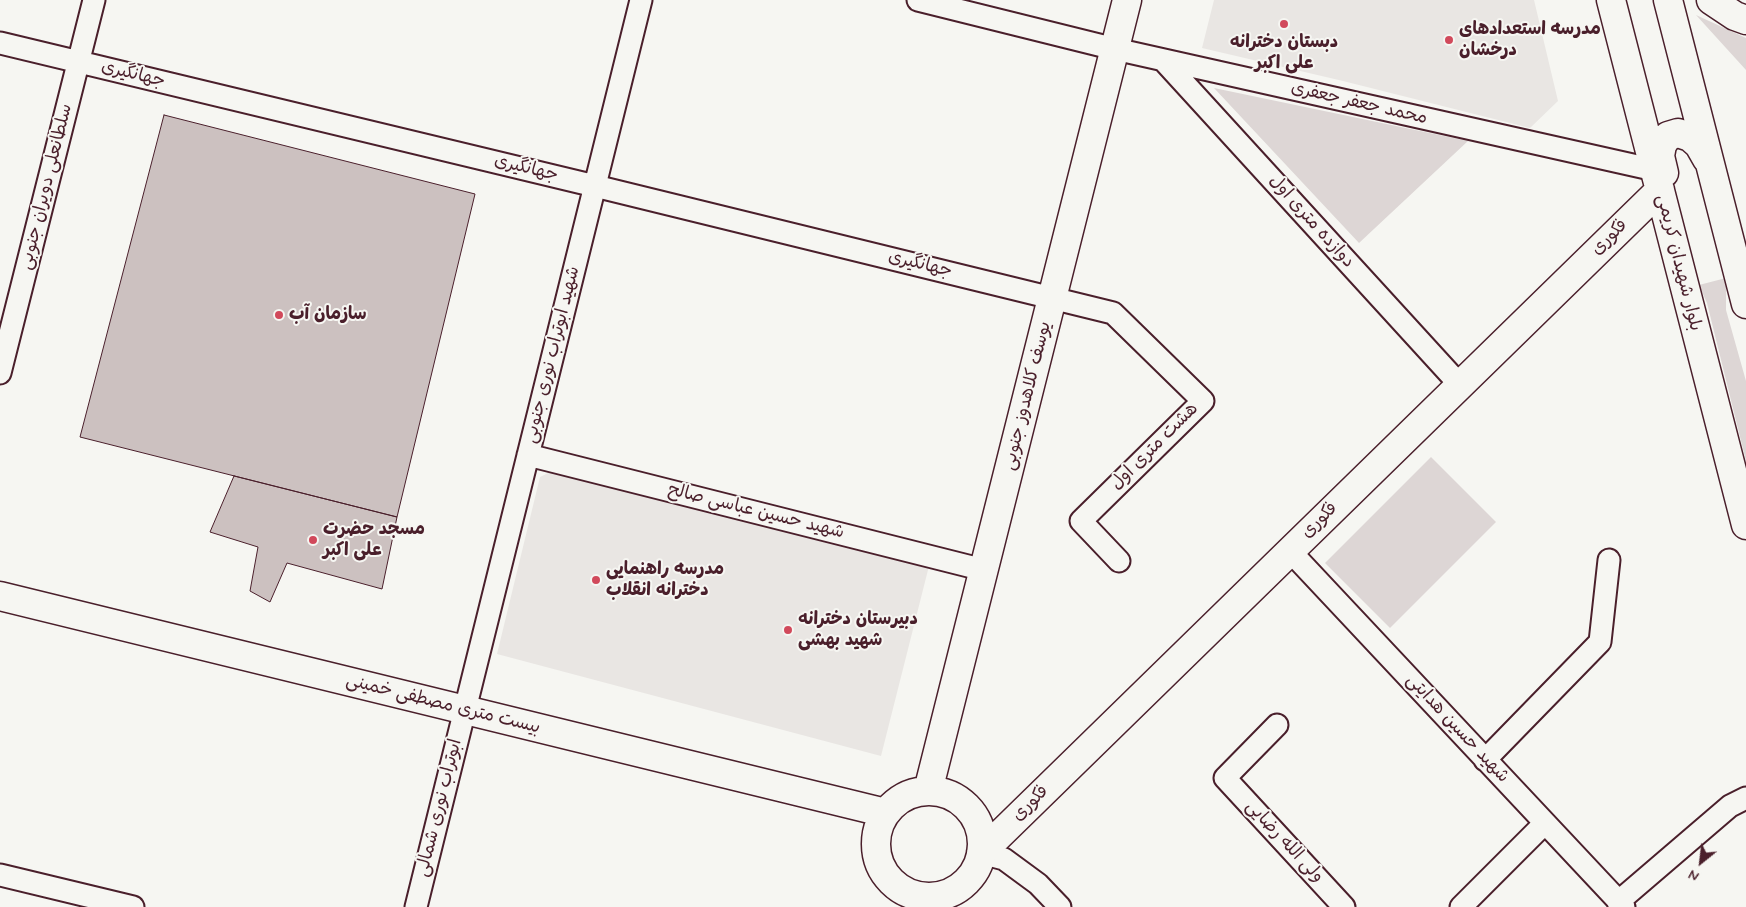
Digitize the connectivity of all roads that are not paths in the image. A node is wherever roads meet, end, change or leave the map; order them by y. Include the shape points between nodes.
1 (94, 0) edge
2 (641, 0) edge
3 (918, 0) edge
4 (1127, 0) edge
5 (1611, 0) edge
6 (1668, 0) edge
7 (1711, 0) edge
8 (1746, 20) edge
9 (0, 43) edge
10 (1115, 49) junction
11 (1163, 60) junction
12 (78, 62) junction
13 (1710, 163) junction
14 (1657, 180) junction
15 (595, 186) junction
16 (1680, 268) junction
17 (1052, 297) junction
18 (1746, 304) edge
19 (7, 314) edge
20 (0, 373) edge
21 (1460, 385) junction
22 (528, 455) junction
23 (1746, 525) edge
24 (1290, 550) junction
25 (1609, 560) dead end
26 (1119, 561) dead end
27 (984, 570) junction
28 (0, 596) edge
29 (465, 710) junction
30 (1277, 725) dead end
31 (1486, 760) junction
32 (928, 792) junction
33 (1746, 798) edge
34 (886, 814) junction
35 (1545, 823) junction
36 (981, 852) junction
37 (0, 875) edge
38 (907, 900) edge
39 (1621, 904) edge
40 (133, 907) edge
41 (416, 907) edge
42 (1060, 907) edge
43 (1344, 907) edge
44 (1462, 907) edge

1 - 12 street, سلطانعلی دویران جنوبی
2 - 15 street, شهید ابوتراب نوری جنوبی
3 - 10 street, محمد جعفر جعفری
4 - 10 main road, یوسف کلاهدوز جنوبی
5 - 14 main road, بلوار شهیدان کریمی
6 - 13 main road
7 - 8 main road
9 - 12 street, جهانگیری
10 - 11 street, محمد جعفر جعفری
10 - 17 main road, یوسف کلاهدوز جنوبی
11 - 14 street, محمد جعفر جعفری
11 - 21 street, دوازده متری اول
12 - 15 street, جهانگیری
12 - 19 street, سلطانعلی دویران جنوبی
13 - 16 main road via 1690,137 1678,133 1668,136 1662,145 1660,156 1685,253
13 - 18 main road
14 - 16 main road, بلوار شهیدان کریمی
14 - 21 main road, فکوری
15 - 17 street, جهانگیری
15 - 22 street, شهید ابوتراب نوری جنوبی
16 - 23 main road, بلوار شهیدان کریمی
17 - 26 street, هشت متری اول via 1113,313 1203,401 1081,521
17 - 27 main road, یوسف کلاهدوز جنوبی
19 - 20 street, سلطانعلی دویران جنوبی
21 - 24 main road, فکوری
22 - 27 street, شهید حسین عباسی صالح
22 - 29 street, شهید ابوتراب نوری جنوبی
24 - 31 street, شهید حسین هدایتی
24 - 36 main road, فکوری
25 - 31 street via 1600,642
27 - 32 main road, یوسف کلاهدوز جنوبی
28 - 29 main road, بیست متری مصطفی خمینی
29 - 34 main road, بیست متری مصطفی خمینی
29 - 41 street, ابوتراب نوری شمالی
30 - 43 street, ولی الله رضایی via 1224,778
31 - 35 street, شهید حسین هدایتی
32 - 34 main road via 912,794 897,802
32 - 36 main road via 954,798 973,815 982,840
33 - 39 street via 1730,806
34 - 38 main road via 876,844 878,859
35 - 39 street, شهید حسین هدایتی
35 - 44 street
36 - 38 main road via 977,868 956,890 940,896
36 - 42 street via 1004,859 1038,884
37 - 40 street

